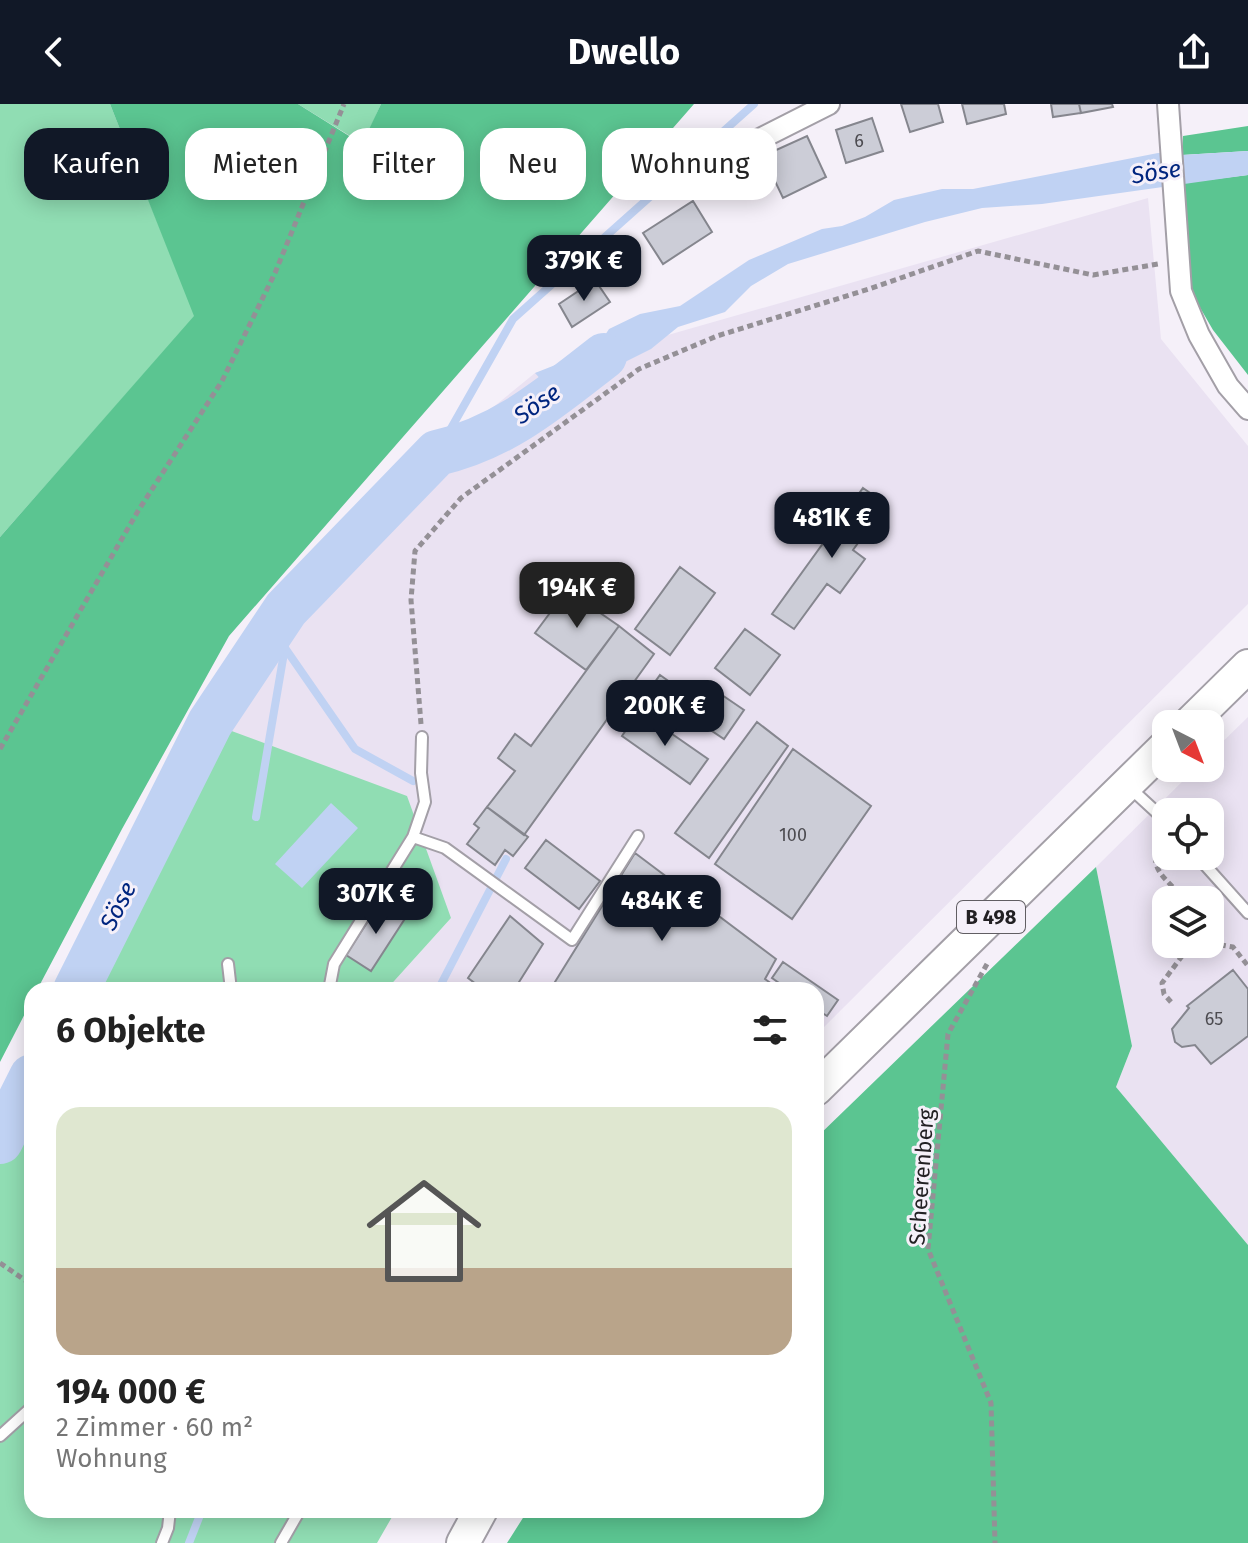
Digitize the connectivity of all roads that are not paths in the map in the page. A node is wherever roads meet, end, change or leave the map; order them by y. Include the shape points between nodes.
1 (829, 104) edge
2 (1168, 104) edge
3 (777, 130) edge
4 (1248, 409) edge
5 (1248, 666) edge
6 (1203, 710) edge
7 (422, 737) road end
8 (1152, 760) edge
9 (1127, 785) junction
10 (1152, 813) edge
11 (638, 836) dead end
12 (413, 837) junction
13 (1210, 870) edge
14 (1248, 913) edge
15 (228, 964) dead end
16 (230, 982) edge
17 (331, 982) edge
18 (824, 1081) edge
19 (24, 1414) edge
20 (0, 1436) edge
21 (169, 1518) edge
22 (295, 1518) edge
23 (477, 1518) edge
24 (162, 1543) edge
25 (281, 1543) edge
26 (463, 1543) edge

1 - 3 street
2 - 4 street via 1181,291 1199,335
5 - 6 main road
7 - 12 lane via 425,802
8 - 9 main road, B 498
9 - 10 lane
9 - 18 main road, B 498
11 - 12 lane via 572,940 445,848
12 - 17 lane via 334,964
13 - 14 lane
15 - 16 lane
19 - 20 lane
21 - 24 lane
22 - 25 lane
23 - 26 main road

